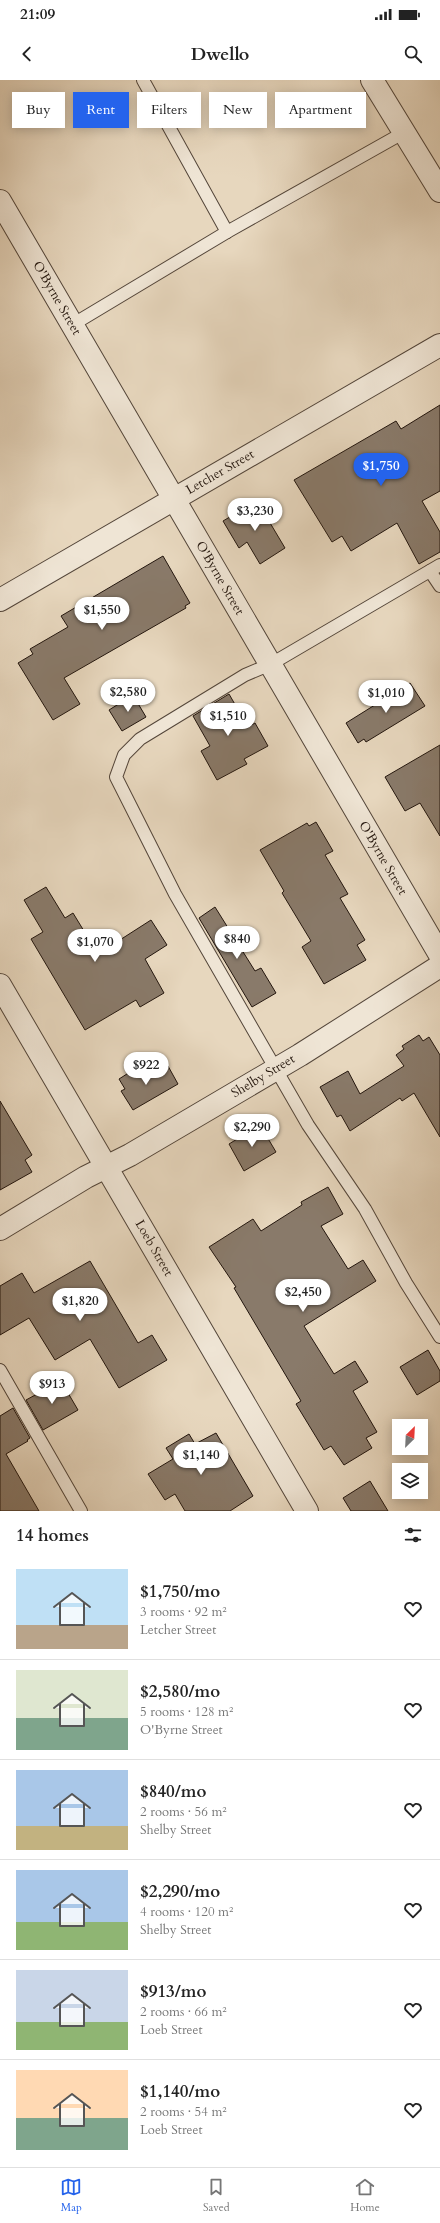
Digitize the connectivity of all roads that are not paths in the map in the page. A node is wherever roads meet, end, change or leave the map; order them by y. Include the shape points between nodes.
1 (143, 80) edge
2 (372, 80) edge
3 (403, 133) junction
4 (440, 191) edge
5 (0, 201) edge
6 (227, 232) junction
7 (72, 325) junction
8 (440, 345) edge
9 (174, 499) junction
10 (435, 568) edge
11 (440, 586) edge
12 (0, 600) edge
13 (270, 664) junction
14 (440, 955) edge
15 (440, 966) edge
16 (0, 985) edge
17 (277, 1068) junction
18 (107, 1168) junction
19 (0, 1229) edge
20 (440, 1337) edge
21 (0, 1370) edge
22 (81, 1511) edge
23 (307, 1511) edge

1 - 6 lane
2 - 3 street
3 - 4 street
3 - 6 lane
5 - 7 street, O'Byrne Street
6 - 7 lane
7 - 9 street, O'Byrne Street
8 - 9 street, Letcher Street
9 - 12 street, Letcher Street
9 - 13 street, O'Byrne Street
10 - 11 lane
10 - 13 lane
13 - 14 street, O'Byrne Street
13 - 17 lane via 245,675 140,739 124,755 116,776 175,894
15 - 17 street, Shelby Street
16 - 18 street, Loeb Street
17 - 18 street, Shelby Street
17 - 20 lane via 308,1125 365,1209 406,1283
18 - 19 street, Shelby Street via 86,1177
18 - 23 street, Loeb Street
21 - 22 lane

